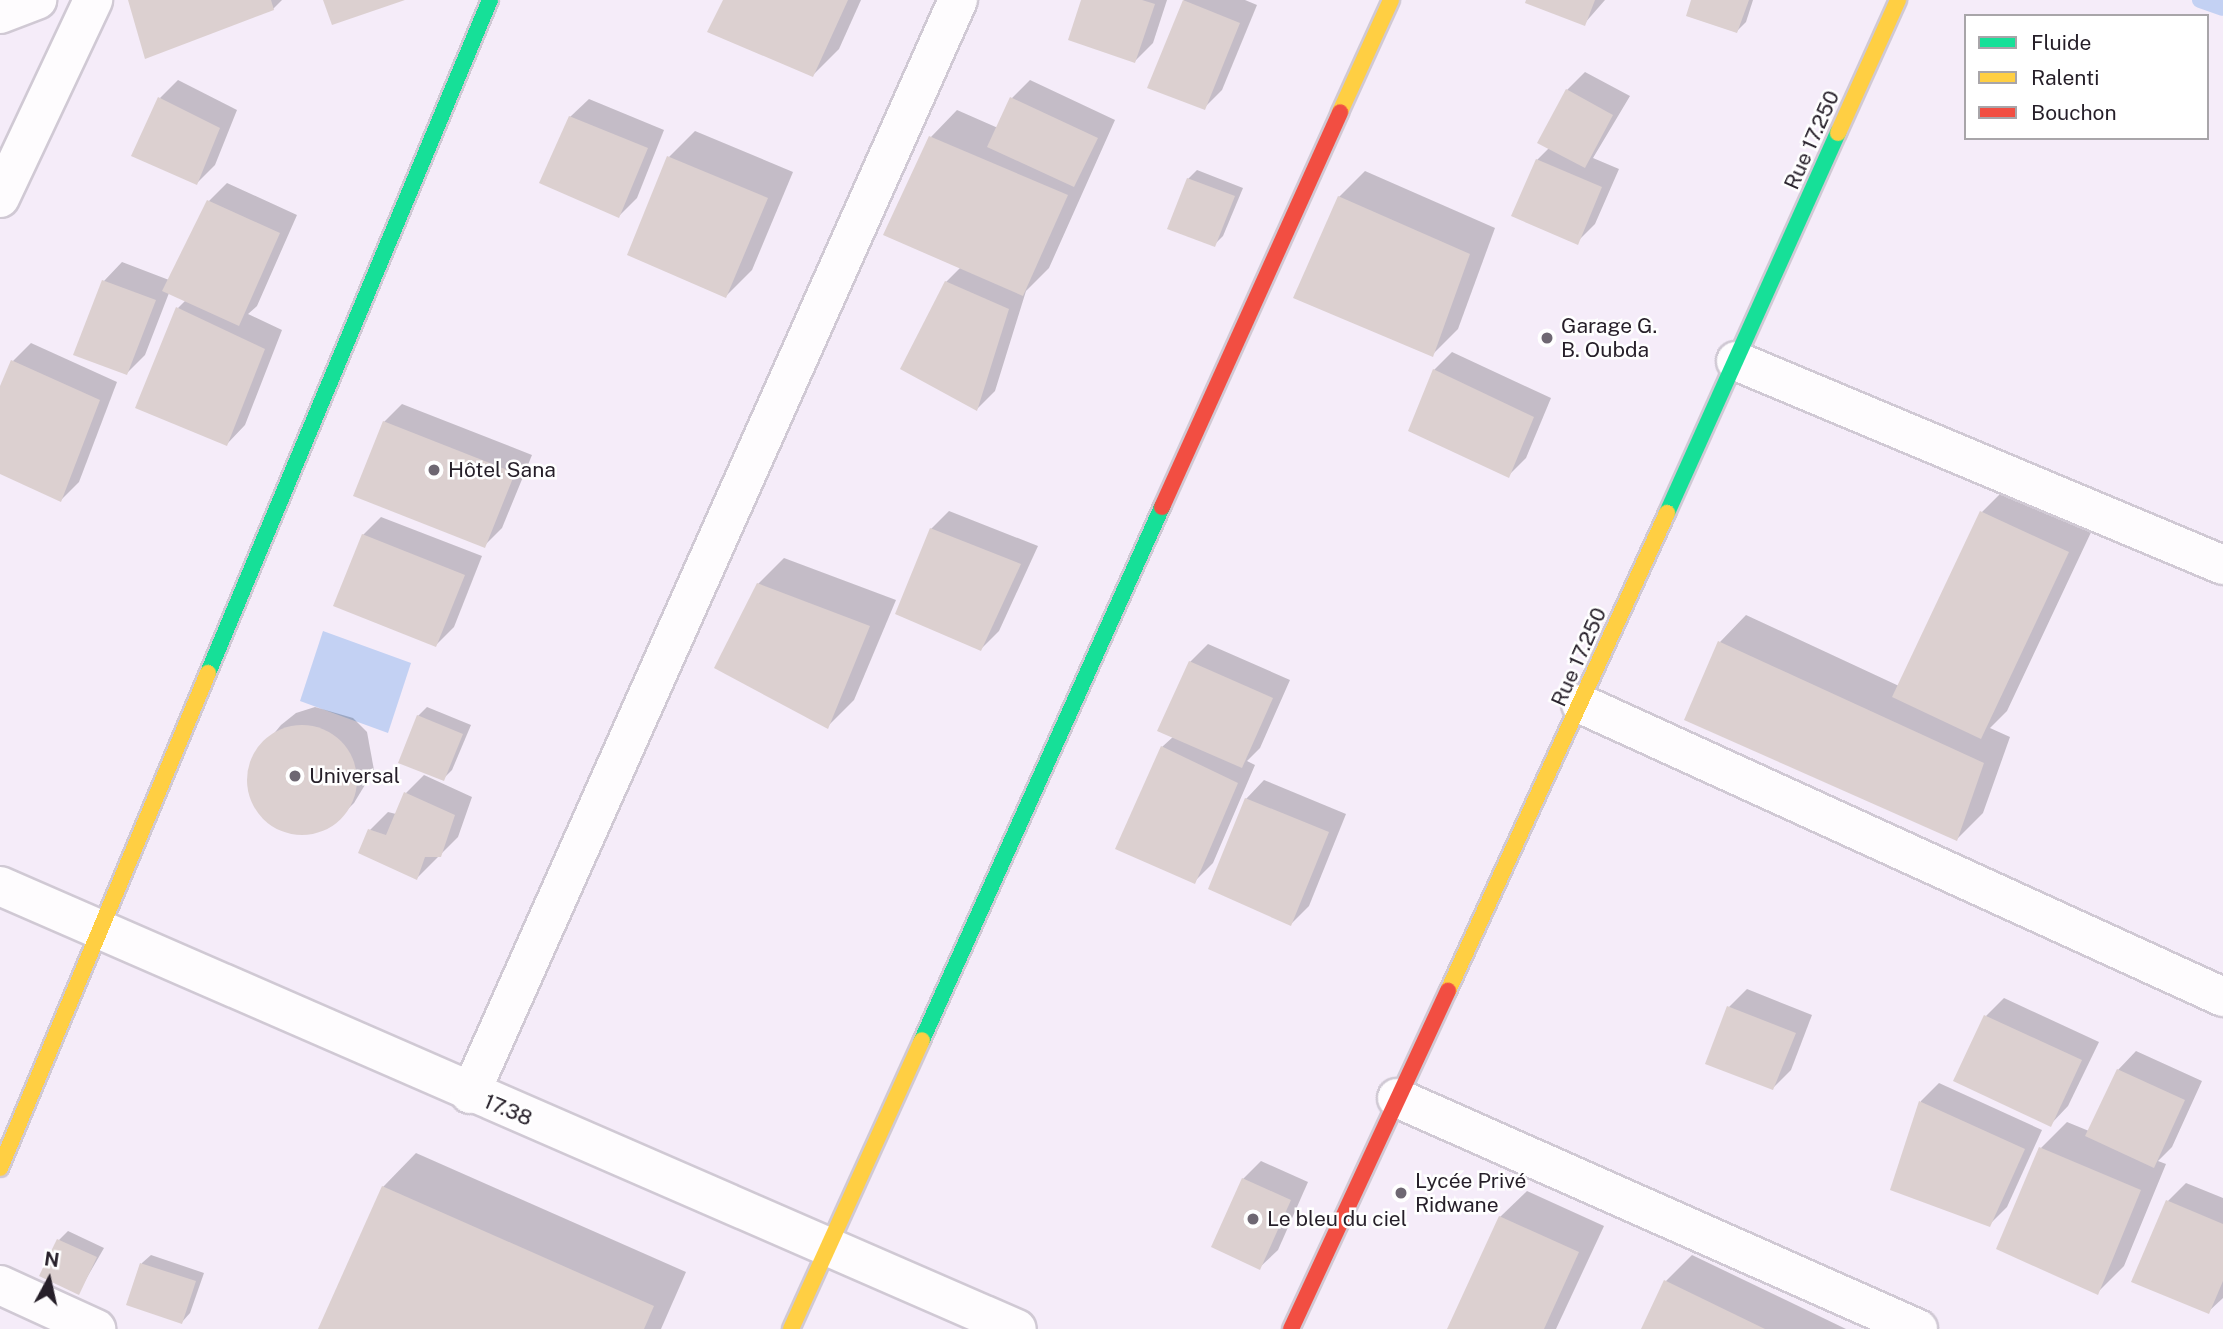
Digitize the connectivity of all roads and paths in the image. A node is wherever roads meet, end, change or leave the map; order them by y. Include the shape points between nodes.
1 (37, 0) edge
2 (93, 0) edge
3 (490, 0) edge
4 (958, 0) edge
5 (1391, 0) edge
6 (1898, 0) edge
7 (0, 14) edge
8 (0, 198) edge
9 (1735, 362) junction
10 (2223, 565) edge
11 (1581, 704) junction
12 (0, 886) edge
13 (99, 930) junction
14 (2223, 997) edge
15 (470, 1094) junction
16 (1397, 1098) junction
17 (0, 1168) edge
18 (829, 1245) junction
19 (0, 1285) edge
20 (96, 1329) edge
21 (791, 1329) edge
22 (1017, 1329) edge
23 (1291, 1329) edge
24 (1917, 1329) edge

1 - 7 street
2 - 8 street
3 - 13 street
4 - 15 street
5 - 18 street
6 - 9 street, Rue 17.250
9 - 10 street
9 - 11 street, Rue 17.250
11 - 14 street
11 - 16 street, Rue 17.250
12 - 13 street, 17.38
13 - 15 street, 17.38
13 - 17 street
15 - 18 street, 17.38
16 - 23 street, Rue 17.250
16 - 24 street
18 - 21 street
18 - 22 street, 17.38
19 - 20 street

